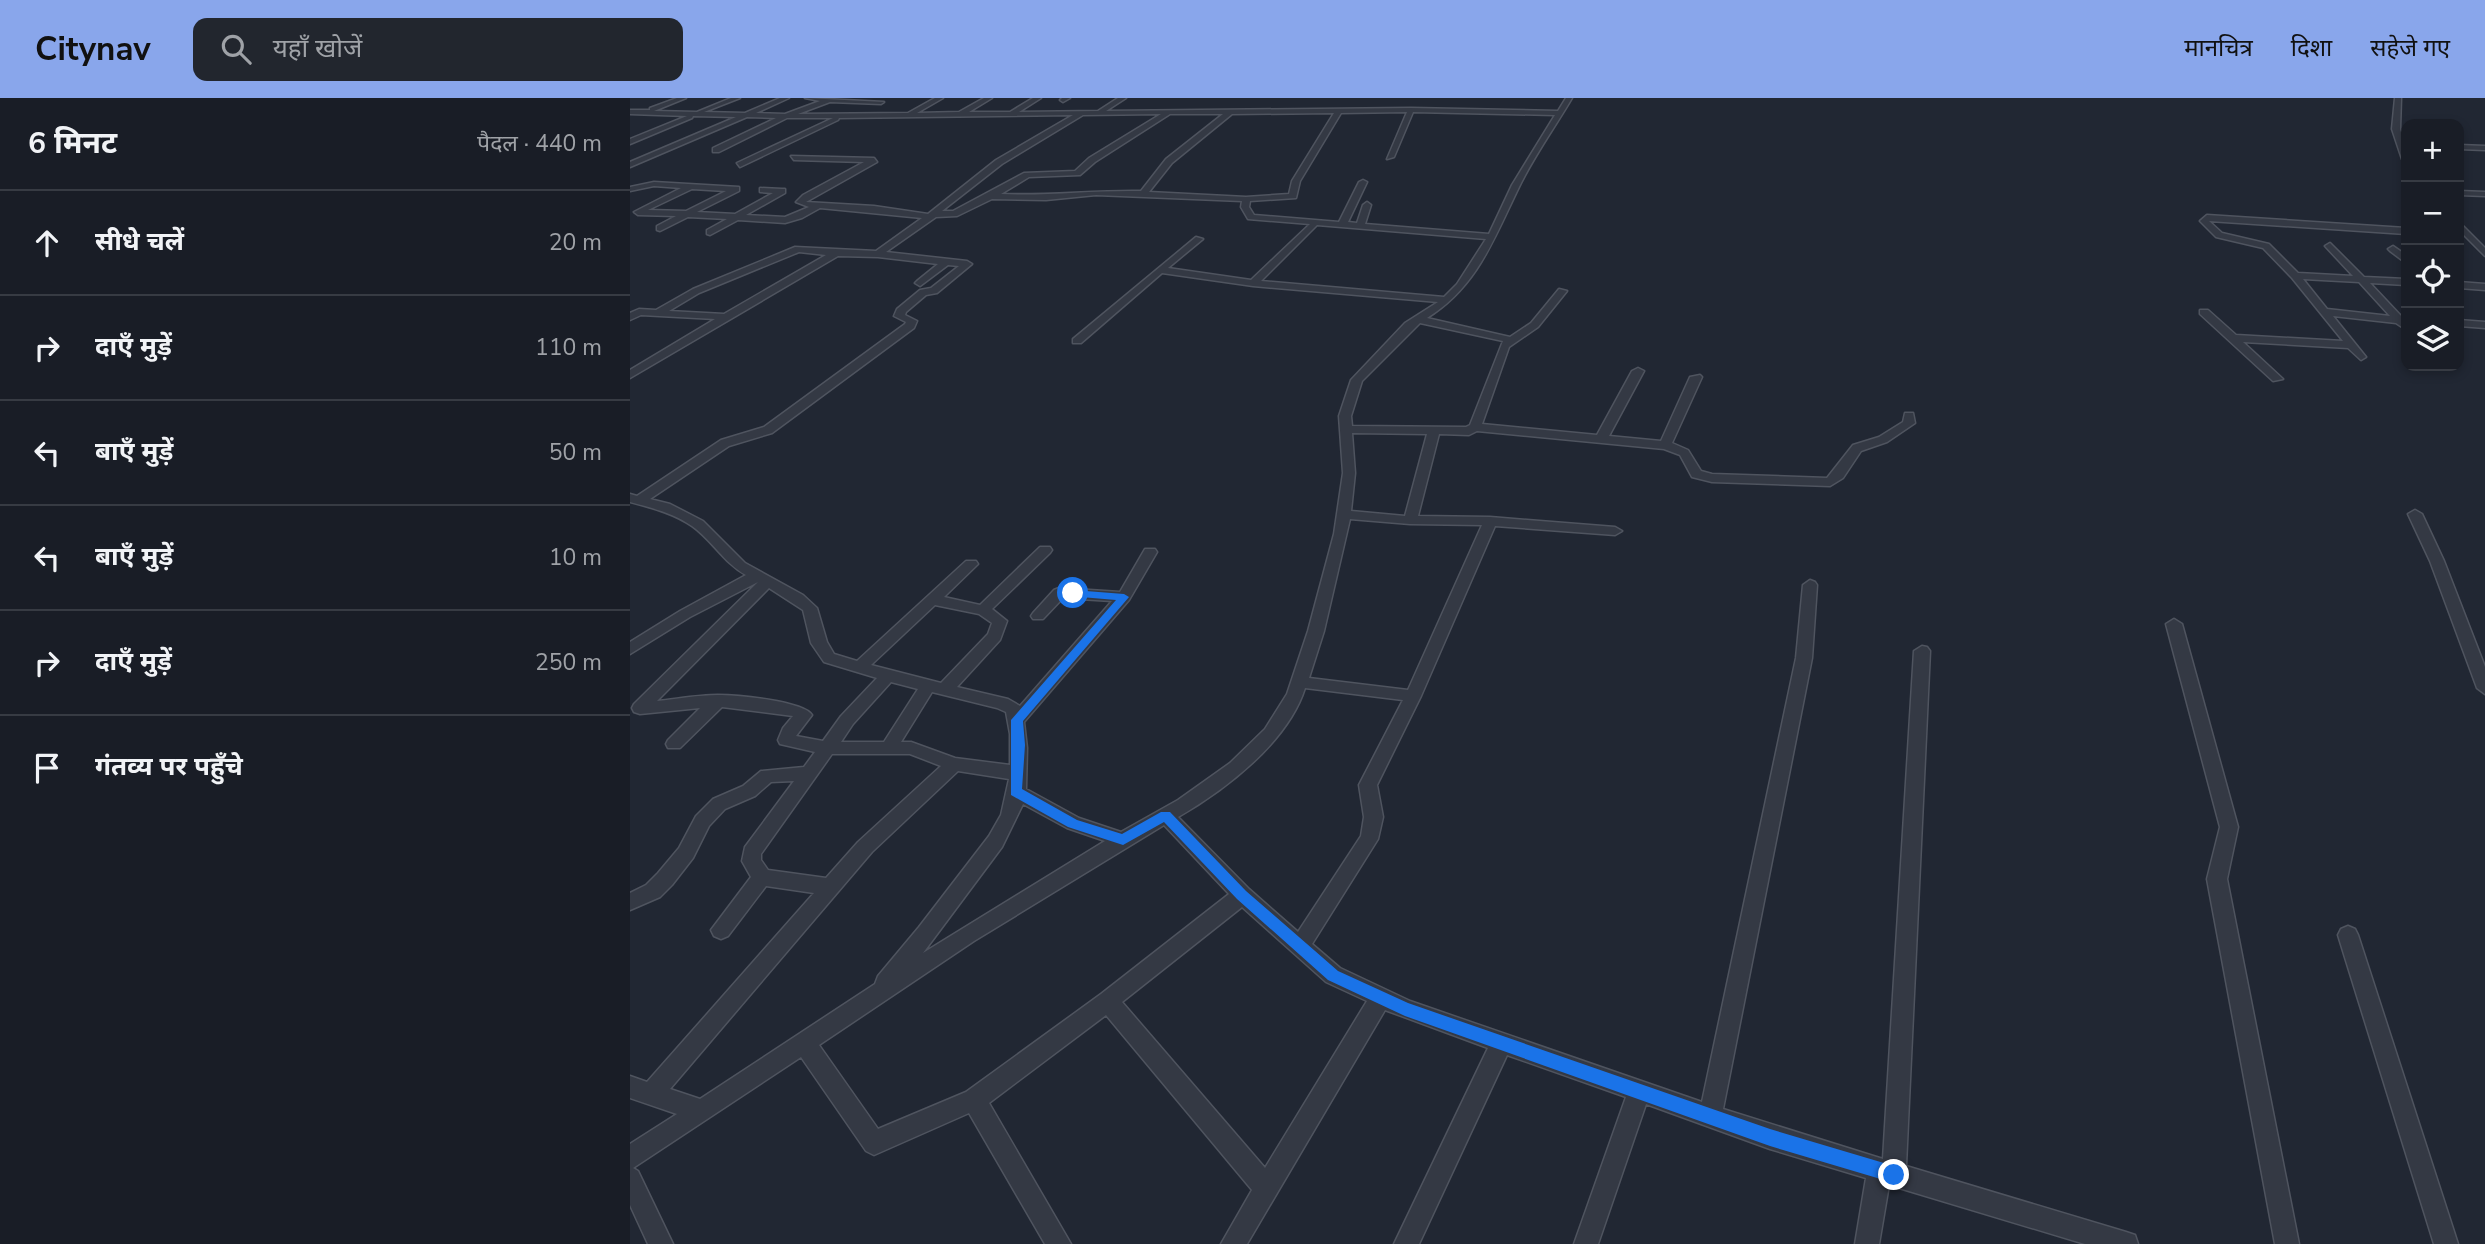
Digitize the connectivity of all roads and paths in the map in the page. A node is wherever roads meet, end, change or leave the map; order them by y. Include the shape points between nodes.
1 (684, 98) edge
2 (737, 98) edge
3 (786, 98) edge
4 (808, 98) edge
5 (888, 98) edge
6 (940, 98) edge
7 (989, 98) edge
8 (1038, 98) edge
9 (1123, 98) edge
10 (2398, 98) edge
11 (832, 99) edge
12 (881, 102) junction
13 (1394, 102) dead end
14 (1138, 105) dead end
15 (1564, 105) edge
16 (1339, 110) junction
17 (1348, 110) junction
18 (1411, 110) junction
19 (1126, 111) junction
20 (1172, 111) junction
21 (1231, 111) junction
22 (630, 112) edge
23 (1084, 112) junction
24 (1098, 112) junction
25 (643, 113) junction
26 (654, 113) junction
27 (1011, 113) junction
28 (693, 114) junction
29 (960, 114) junction
30 (908, 115) junction
31 (741, 116) junction
32 (853, 116) junction
33 (786, 117) junction
34 (841, 117) junction
35 (630, 122) edge
36 (2401, 141) edge
37 (630, 142) edge
38 (2464, 147) edge
39 (2485, 148) edge
40 (716, 150) dead end
41 (1390, 157) dead end
42 (794, 158) dead end
43 (740, 165) dead end
44 (630, 166) edge
45 (1363, 182) dead end
46 (691, 186) junction
47 (630, 189) edge
48 (763, 190) dead end
49 (2464, 193) edge
50 (1143, 194) junction
51 (2485, 194) edge
52 (991, 196) junction
53 (1246, 199) junction
54 (819, 205) junction
55 (1367, 205) dead end
56 (634, 214) edge
57 (687, 214) junction
58 (932, 216) junction
59 (735, 217) junction
60 (1342, 225) junction
61 (1313, 226) dead end
62 (1360, 226) junction
63 (660, 228) dead end
64 (2401, 231) edge
65 (710, 232) dead end
66 (1492, 237) junction
67 (2464, 237) edge
68 (1199, 239) dead end
69 (2330, 246) dead end
70 (2392, 248) dead end
71 (836, 253) junction
72 (2485, 253) edge
73 (878, 254) junction
74 (2401, 256) edge
75 (946, 262) junction
76 (1160, 270) junction
77 (2295, 276) junction
78 (2362, 280) junction
79 (2401, 282) edge
80 (1253, 283) junction
81 (920, 284) dead end
82 (2464, 285) edge
83 (2485, 287) edge
84 (1563, 291) dead end
85 (1446, 300) junction
86 (2204, 312) dead end
87 (2325, 312) junction
88 (633, 313) edge
89 (658, 313) junction
90 (726, 317) junction
91 (1418, 319) junction
92 (2401, 320) edge
93 (2401, 323) edge
94 (2464, 323) edge
95 (2473, 324) junction
96 (2485, 325) edge
97 (2485, 335) edge
98 (2233, 338) junction
99 (1510, 340) junction
100 (1077, 341) dead end
101 (2351, 345) junction
102 (2361, 358) dead end
103 (1638, 372) dead end
104 (630, 375) edge
105 (1696, 377) dead end
106 (2277, 379) dead end
107 (1909, 415) dead end
108 (1475, 427) junction
109 (1346, 429) junction
110 (1434, 432) junction
111 (1601, 439) junction
112 (1665, 445) junction
113 (635, 499) edge
114 (1343, 514) junction
115 (2414, 514) dead end
116 (1410, 520) junction
117 (1490, 521) junction
118 (1615, 531) dead end
119 (1045, 550) dead end
120 (1150, 552) dead end
121 (971, 564) dead end
122 (761, 579) junction
123 (1810, 585) dead end
124 (1124, 597) junction
125 (933, 600) junction
126 (983, 610) junction
127 (1038, 616) dead end
128 (2174, 624) dead end
129 (630, 649) edge
130 (1922, 652) dead end
131 (859, 667) junction
132 (888, 676) junction
133 (1299, 682) junction
134 (936, 688) junction
135 (2485, 688) edge
136 (1413, 696) junction
137 (718, 701) junction
138 (635, 712) edge
139 (1017, 720) junction
140 (674, 744) dead end
141 (890, 746) junction
142 (827, 748) junction
143 (954, 764) junction
144 (808, 773) junction
145 (1017, 773) junction
146 (1016, 792) junction
147 (1166, 815) junction
148 (1123, 840) junction
149 (762, 877) junction
150 (830, 887) junction
151 (1241, 895) junction
152 (630, 902) edge
153 (720, 930) dead end
154 (2348, 935) dead end
155 (1300, 946) junction
156 (1380, 998) junction
157 (870, 999) junction
158 (1108, 1001) junction
159 (804, 1043) junction
160 (1501, 1044) junction
161 (641, 1091) edge
162 (1639, 1092) junction
163 (974, 1100) junction
164 (699, 1111) junction
165 (1710, 1117) junction
166 (630, 1158) edge
167 (1887, 1172) junction
168 (630, 1179) edge
169 (1266, 1188) junction
170 (661, 1244) edge
171 (1059, 1244) edge
172 (1233, 1244) edge
173 (1406, 1244) edge
174 (1586, 1244) edge
175 (1867, 1244) edge
176 (2126, 1244) edge
177 (2287, 1244) edge
178 (2446, 1244) edge

1 - 25 street
2 - 28 street
3 - 31 street
4 - 11 street
5 - 12 street
6 - 30 street
7 - 29 street
8 - 27 street
9 - 24 street
10 - 36 street via 2396,130
11 - 12 street
11 - 33 street
12 - 32 street
13 - 17 street via 1356,103
14 - 19 street
15 - 18 street
15 - 66 street via 1516,185
16 - 17 street
16 - 21 street
16 - 53 street via 1296,181 1293,196
17 - 18 street
18 - 41 street
19 - 20 street
19 - 24 street
20 - 21 street
20 - 52 street via 1077,173 1027,175
21 - 50 street via 1169,162
22 - 25 street
23 - 24 street
23 - 27 street
23 - 58 street via 999,162
25 - 26 street
26 - 28 street
26 - 35 street
27 - 29 street
28 - 31 street
28 - 37 street
29 - 30 street
30 - 32 street
31 - 33 street
31 - 44 street
32 - 34 street
33 - 34 street
33 - 40 street
34 - 43 street
38 - 39 street
42 - 54 street via 874,160 800,202
45 - 60 street
46 - 47 street via 654,184
46 - 56 street
46 - 57 street via 736,189
48 - 59 street via 782,191
49 - 51 street
50 - 52 street
50 - 53 street
52 - 58 street via 954,214
53 - 60 street via 1251,217
54 - 58 street
54 - 59 street via 785,220
55 - 62 street
56 - 57 street
57 - 59 street
57 - 63 street
58 - 73 street
59 - 65 street
60 - 62 street
61 - 80 street
62 - 66 street
64 - 77 street via 2221,218 2204,221 2219,235 2266,246
66 - 85 street via 1461,286
67 - 72 street
68 - 76 street
69 - 78 street
70 - 74 street
71 - 73 street
71 - 89 street via 797,249 696,291
71 - 90 street
73 - 75 street
75 - 81 street
75 - 113 street via 967,264 901,311 899,316 912,321 910,326 768,430 725,443
76 - 80 street
76 - 100 street
77 - 78 street
77 - 87 street
78 - 79 street
78 - 92 street
80 - 85 street
82 - 83 street
84 - 99 street via 1524,334
85 - 91 street
86 - 98 street
87 - 93 street
87 - 101 street
88 - 89 street
89 - 90 street
90 - 104 street
91 - 99 street
91 - 109 street via 1357,380 1347,403
94 - 95 street
95 - 96 street
95 - 97 street
98 - 101 street
98 - 106 street
99 - 108 street via 1490,379
101 - 102 street
103 - 111 street
105 - 112 street
107 - 112 street via 1909,423 1898,431 1858,447 1839,478 1830,482 1712,478 1696,474 1681,449
108 - 110 street via 1469,432
108 - 111 street
109 - 110 street
109 - 114 street via 1349,472
110 - 116 street
111 - 112 street
113 - 122 street via 665,507 698,524 740,566
114 - 116 street
114 - 133 street via 1326,595
115 - 135 street via 2437,561
116 - 117 street
117 - 118 street
117 - 136 street
119 - 126 street
120 - 124 street
121 - 125 street
122 - 129 street via 685,614
122 - 131 street via 810,608 819,643 829,658
122 - 138 street
123 - 165 street via 1801,671
124 - 127 street via 1059,593
124 - 139 street
125 - 126 street
125 - 131 street
126 - 134 street via 999,621 995,636
128 - 177 street via 2228,827 2217,879
130 - 167 street
131 - 132 street
132 - 134 street
132 - 142 street
133 - 136 street
133 - 147 street via 1271,733 1236,768
134 - 139 street via 1002,703 1013,709
134 - 141 street
136 - 155 street via 1368,785 1375,812 1372,832
137 - 138 street
137 - 140 street
137 - 142 street via 803,713 786,740
139 - 145 street
141 - 142 street
141 - 143 street via 911,748
142 - 144 street
143 - 145 street
143 - 150 street via 882,829
144 - 149 street via 752,852 751,861
144 - 152 street via 767,776 749,791 719,804 702,821 686,853 665,879
145 - 146 street
146 - 148 street via 1073,823
146 - 157 street via 1010,814 985,856 919,946
147 - 148 street
147 - 151 street
148 - 157 street
149 - 150 street
149 - 153 street
150 - 161 street
151 - 155 street
151 - 158 street
154 - 178 street
155 - 156 street via 1333,975
156 - 160 street
156 - 169 street
157 - 159 street
158 - 163 street
158 - 169 street
159 - 163 street via 874,1143
159 - 164 street
160 - 162 street
160 - 173 street
161 - 164 street
162 - 165 street
162 - 174 street
163 - 171 street
164 - 166 street
165 - 167 street
167 - 175 street
167 - 176 street
168 - 170 street
169 - 172 street

